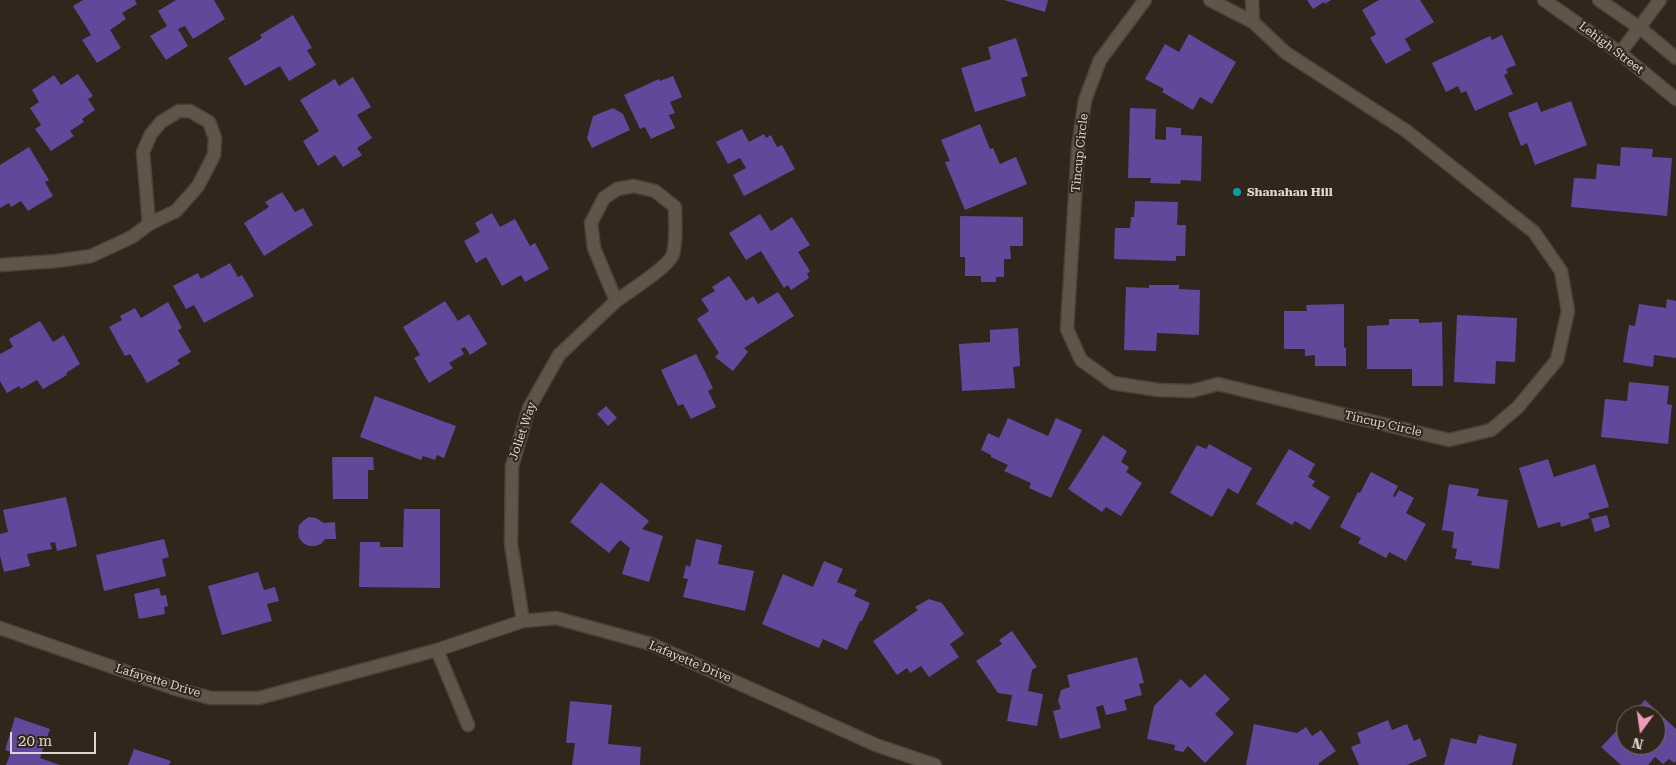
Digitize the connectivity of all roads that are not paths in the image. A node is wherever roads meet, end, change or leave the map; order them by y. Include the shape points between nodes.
1 (1146, 0) edge
2 (1210, 0) edge
3 (1252, 0) edge
4 (1544, 0) edge
5 (1599, 0) edge
6 (1660, 0) edge
7 (1253, 22) junction
8 (1640, 28) junction
9 (1620, 54) junction
10 (1676, 58) edge
11 (1676, 99) edge
12 (149, 224) junction
13 (0, 265) edge
14 (616, 301) junction
15 (523, 621) junction
16 (0, 628) edge
17 (437, 650) junction
18 (468, 725) dead end
19 (935, 765) edge

1 - 7 street, Tincup Circle via 1100,60 1086,100 1078,148 1068,329 1081,360 1113,383 1158,390 1192,390 1218,384 1450,440 1491,430 1518,407 1557,360 1568,312 1560,271 1534,232 1405,130 1286,53
2 - 7 street, Tincup Circle
3 - 7 street
4 - 9 street, Lehigh Street
5 - 8 street
6 - 8 street
8 - 9 street
8 - 10 street
9 - 11 street, Lehigh Street
12 - 12 street via 143,152 161,122 179,111 190,111 209,122 215,138 214,155 198,186 176,211
12 - 13 street via 132,237 91,256
14 - 14 street, Joliet Way via 658,271 672,256 675,207 655,191 634,186 617,189 604,198 591,223 594,248
14 - 15 street, Joliet Way via 559,355 529,408 512,466 511,544
15 - 17 street, Lafayette Drive
15 - 19 street, Lafayette Drive via 556,618 651,644 876,745
16 - 17 street, Lafayette Drive via 211,698 259,698
17 - 18 street

